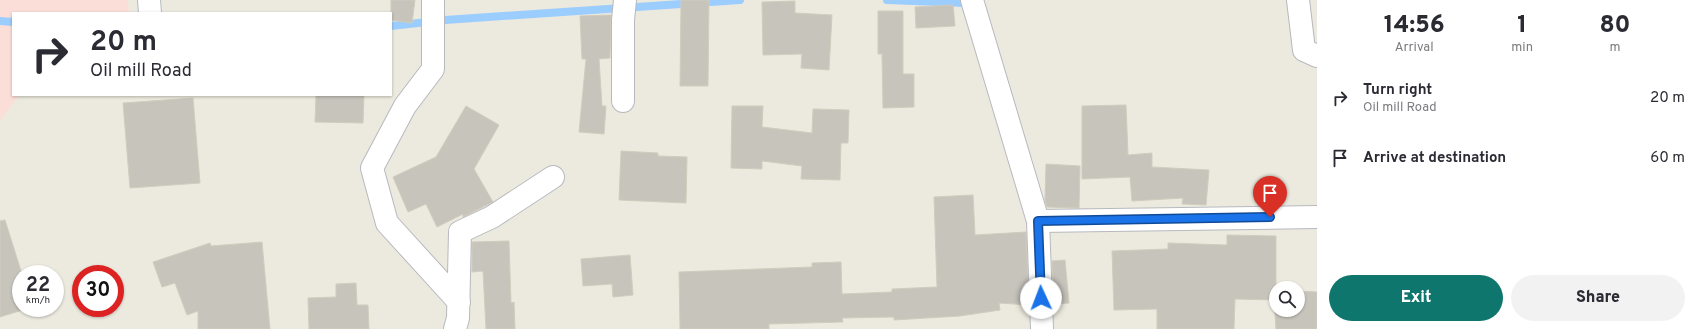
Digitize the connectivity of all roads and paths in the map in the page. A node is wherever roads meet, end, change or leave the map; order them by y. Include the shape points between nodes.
1 (149, 0) edge
2 (433, 0) edge
3 (625, 0) edge
4 (972, 0) edge
5 (1298, 0) edge
6 (150, 12) edge
7 (1317, 56) edge
8 (623, 101) dead end
9 (553, 177) dead end
10 (1317, 217) edge
11 (1038, 221) junction
12 (459, 302) junction
13 (455, 329) edge
14 (1042, 329) edge

1 - 6 street
2 - 12 street via 433,69 405,106 372,168 387,223
3 - 8 street
4 - 11 street
5 - 7 street via 1304,50
9 - 12 street via 492,217 460,232
10 - 11 street
11 - 14 street
12 - 13 street

